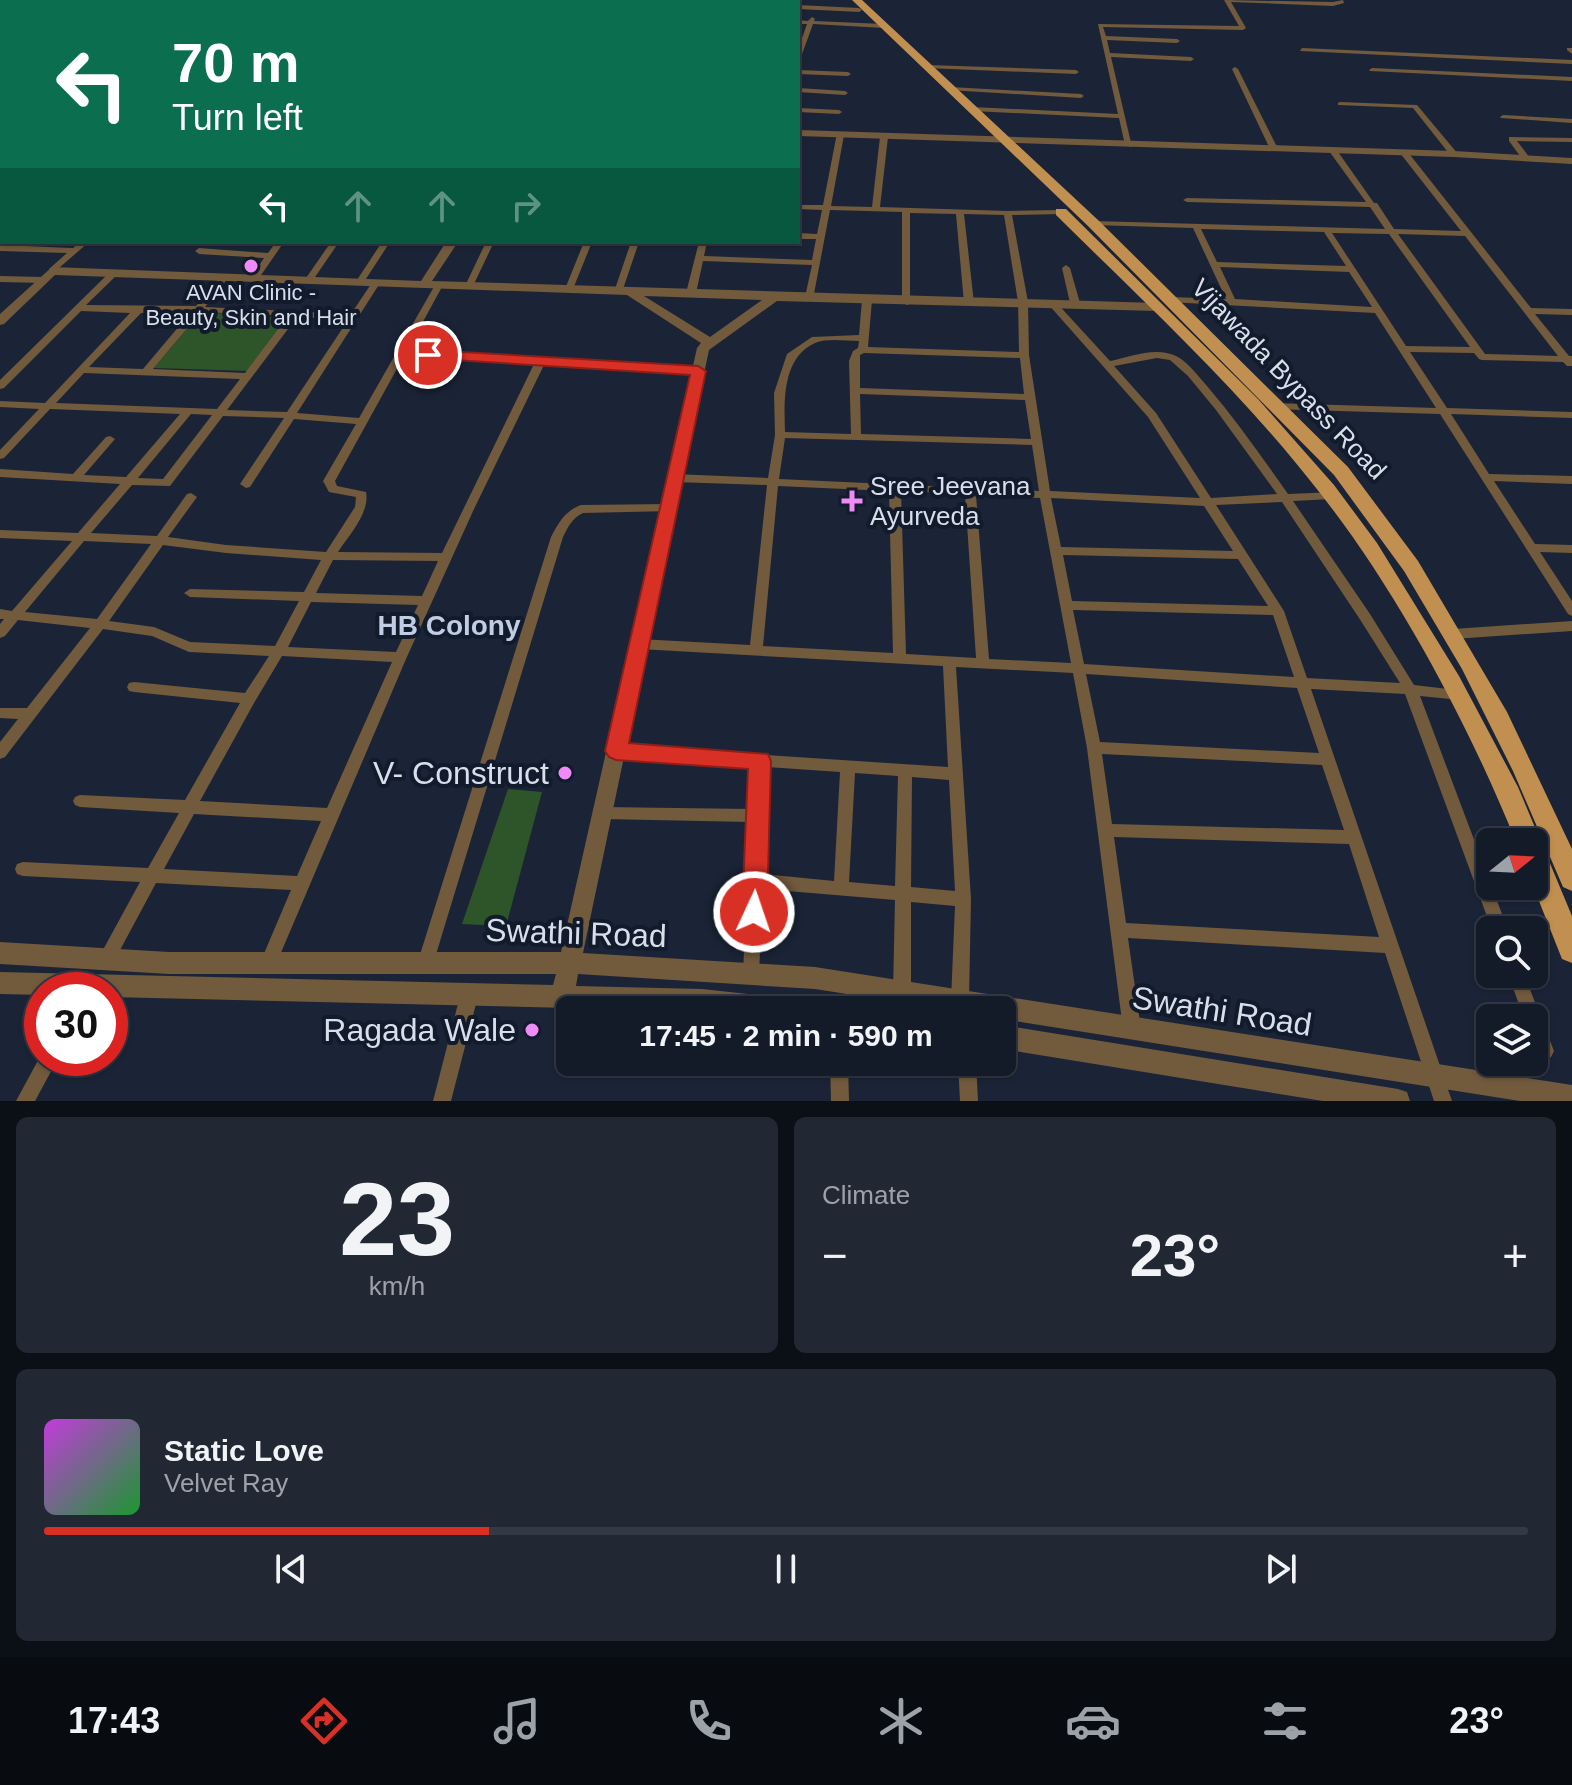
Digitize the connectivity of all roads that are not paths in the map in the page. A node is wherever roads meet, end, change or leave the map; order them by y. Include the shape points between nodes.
1 (1340, 0) edge
2 (855, 3) edge
3 (800, 7) edge
4 (816, 7) junction
5 (800, 22) edge
6 (811, 23) junction
7 (880, 26) junction
8 (801, 38) edge
9 (1104, 38) junction
10 (1177, 41) dead end
11 (1302, 50) dead end
12 (1108, 55) junction
13 (1431, 56) junction
14 (1191, 59) dead end
15 (1572, 62) edge
16 (928, 67) junction
17 (1235, 69) dead end
18 (1372, 70) dead end
19 (800, 72) edge
20 (1076, 72) dead end
21 (1447, 73) junction
22 (848, 74) dead end
23 (1572, 79) edge
24 (950, 89) junction
25 (800, 90) edge
26 (845, 93) dead end
27 (1081, 96) dead end
28 (1340, 104) dead end
29 (972, 109) junction
30 (800, 110) edge
31 (839, 112) dead end
32 (1121, 116) junction
33 (1503, 117) dead end
34 (1572, 121) edge
35 (800, 133) edge
36 (840, 135) junction
37 (884, 137) junction
38 (997, 140) junction
39 (1572, 140) edge
40 (1129, 145) junction
41 (1274, 149) junction
42 (1333, 151) junction
43 (1404, 153) junction
44 (1454, 154) junction
45 (1526, 158) junction
46 (1572, 161) edge
47 (1187, 200) dead end
48 (1374, 205) junction
49 (800, 207) edge
50 (825, 207) junction
51 (876, 208) junction
52 (906, 210) junction
53 (960, 212) junction
54 (1061, 212) junction
55 (1008, 213) junction
56 (1093, 223) junction
57 (1196, 226) junction
58 (1326, 229) junction
59 (1395, 233) junction
60 (1468, 234) junction
61 (800, 236) edge
62 (820, 237) junction
63 (83, 244) edge
64 (279, 244) edge
65 (334, 244) edge
66 (385, 244) edge
67 (451, 244) edge
68 (489, 244) edge
69 (587, 244) edge
70 (635, 244) edge
71 (702, 244) edge
72 (0, 248) edge
73 (75, 251) junction
74 (199, 251) dead end
75 (270, 256) junction
76 (698, 258) junction
77 (816, 263) junction
78 (1214, 264) junction
79 (1066, 268) dead end
80 (1351, 269) junction
81 (114, 273) junction
82 (47, 275) junction
83 (224, 278) junction
84 (0, 279) edge
85 (254, 279) junction
86 (308, 281) junction
87 (359, 283) junction
88 (376, 283) junction
89 (424, 285) junction
90 (439, 285) junction
91 (469, 286) junction
92 (569, 289) junction
93 (624, 292) junction
94 (691, 293) junction
95 (774, 297) junction
96 (810, 297) junction
97 (867, 300) junction
98 (907, 302) junction
99 (1023, 302) junction
100 (1051, 302) junction
101 (1232, 302) junction
102 (969, 303) junction
103 (1075, 303) junction
104 (1164, 304) junction
105 (79, 308) junction
106 (198, 309) junction
107 (138, 310) junction
108 (1378, 310) junction
109 (1528, 311) junction
110 (1572, 312) edge
111 (293, 316) junction
112 (2, 317) edge
113 (352, 317) junction
114 (708, 342) junction
115 (863, 344) junction
116 (1403, 349) junction
117 (1477, 350) junction
118 (400, 353) junction
119 (1024, 355) junction
120 (541, 360) junction
121 (1570, 361) edge
122 (1107, 365) junction
123 (80, 370) junction
124 (698, 371) junction
125 (146, 372) junction
126 (249, 376) junction
127 (0, 386) edge
128 (855, 391) junction
129 (1030, 397) junction
130 (0, 404) edge
131 (46, 405) junction
132 (1277, 405) junction
133 (1256, 408) junction
134 (1442, 409) junction
135 (188, 411) junction
136 (221, 412) junction
137 (289, 415) junction
138 (1572, 415) edge
139 (362, 421) junction
140 (780, 435) junction
141 (856, 437) junction
142 (110, 439) dead end
143 (1036, 442) junction
144 (0, 456) edge
145 (0, 473) edge
146 (76, 477) junction
147 (1486, 477) junction
148 (674, 478) junction
149 (126, 480) junction
150 (1572, 480) edge
151 (773, 482) junction
152 (246, 484) dead end
153 (895, 488) junction
154 (970, 491) junction
155 (1332, 495) junction
156 (1045, 496) junction
157 (191, 497) dead end
158 (1284, 498) junction
159 (1208, 502) junction
160 (668, 508) junction
161 (0, 534) edge
162 (79, 537) junction
163 (159, 540) junction
164 (1532, 548) junction
165 (1572, 549) edge
166 (1057, 551) junction
167 (1242, 555) junction
168 (329, 556) junction
169 (446, 557) junction
170 (190, 593) dead end
171 (306, 598) junction
172 (426, 601) junction
173 (1067, 605) junction
174 (1278, 611) junction
175 (1572, 611) edge
176 (7, 615) edge
177 (100, 624) junction
178 (1572, 626) edge
179 (0, 633) edge
180 (1453, 634) junction
181 (639, 644) junction
182 (756, 650) junction
183 (279, 651) junction
184 (399, 657) junction
185 (900, 659) junction
186 (949, 662) junction
187 (983, 664) junction
188 (1079, 669) junction
189 (1303, 686) junction
190 (134, 687) dead end
191 (1409, 688) junction
192 (1460, 695) junction
193 (249, 699) junction
194 (0, 713) edge
195 (29, 714) junction
196 (1094, 748) junction
197 (616, 751) junction
198 (0, 753) edge
199 (1328, 759) junction
200 (760, 761) junction
201 (848, 767) junction
202 (905, 770) junction
203 (956, 774) junction
204 (80, 801) dead end
205 (188, 808) junction
206 (603, 813) junction
207 (332, 815) junction
208 (758, 816) junction
209 (1523, 828) edge
210 (1105, 830) junction
211 (1354, 837) junction
212 (1554, 846) edge
213 (23, 869) dead end
214 (150, 877) junction
215 (1572, 879) edge
216 (756, 881) junction
217 (302, 883) junction
218 (841, 889) junction
219 (903, 895) junction
220 (963, 899) junction
221 (1495, 916) edge
222 (1119, 930) junction
223 (1390, 945) junction
224 (1572, 950) edge
225 (0, 953) edge
226 (106, 959) junction
227 (426, 961) junction
228 (268, 963) junction
229 (568, 963) junction
230 (751, 973) junction
231 (0, 983) edge
232 (24, 984) edge
233 (128, 989) edge
234 (902, 991) junction
235 (469, 996) junction
236 (562, 996) edge
237 (934, 996) edge
238 (960, 996) edge
239 (556, 997) edge
240 (1016, 1009) edge
241 (1132, 1029) junction
242 (1016, 1039) edge
243 (39, 1076) edge
244 (839, 1076) edge
245 (968, 1076) edge
246 (1434, 1077) junction
247 (1572, 1097) edge
248 (25, 1101) edge
249 (442, 1101) edge
250 (840, 1101) edge
251 (969, 1101) edge
252 (1398, 1101) edge
253 (1443, 1101) edge

1 - 9 street via 1227,0 1243,28 1105,24 1100,25
2 - 4 street
2 - 7 main road, Vijawada Bypass Road
3 - 4 street
4 - 6 street
5 - 6 street
6 - 7 street
6 - 8 street
7 - 16 main road, Vijawada Bypass Road
7 - 38 main road, Vijawada Bypass Road
9 - 10 street
9 - 12 street
11 - 13 street
12 - 14 street
12 - 32 street
13 - 15 street
13 - 21 street
16 - 20 street
16 - 24 main road, Vijawada Bypass Road
17 - 41 street
18 - 21 street
19 - 22 street
21 - 23 street
24 - 27 street
24 - 29 main road, Vijawada Bypass Road
25 - 26 street
28 - 44 street via 1415,106
29 - 32 street
29 - 38 main road, Vijawada Bypass Road
30 - 31 street
32 - 40 street
33 - 34 street
35 - 36 street
36 - 37 street
36 - 50 street
37 - 38 street
37 - 51 street
38 - 40 street
38 - 54 main road, Vijawada Bypass Road
38 - 56 main road, Vijawada Bypass Road
39 - 45 street via 1512,139
40 - 41 street
41 - 42 street
42 - 43 street
42 - 48 street
43 - 44 street
43 - 60 street
44 - 45 street
45 - 46 street
47 - 48 street
48 - 59 street
49 - 50 street
50 - 51 street
50 - 62 street
51 - 52 street
52 - 53 street
52 - 98 street
53 - 55 street
53 - 102 street
54 - 55 street
54 - 104 main road, Vijawada Bypass Road
55 - 99 street
56 - 57 street
56 - 104 main road, Vijawada Bypass Road
57 - 58 street
57 - 78 street
58 - 59 street
58 - 80 street
59 - 60 street
59 - 117 street
60 - 109 street
61 - 62 street
62 - 77 street
63 - 73 street
64 - 75 street
65 - 86 street
66 - 87 street
67 - 89 street
68 - 91 street
69 - 92 street
70 - 93 street
71 - 76 street
72 - 73 street
73 - 82 street
74 - 75 street
75 - 85 street
76 - 77 street
76 - 94 street
77 - 96 street
78 - 80 street
78 - 101 street
79 - 103 street
80 - 108 street
81 - 82 street
81 - 83 street
81 - 105 street
82 - 84 street
82 - 112 street
83 - 85 street
83 - 106 street
85 - 86 street
86 - 87 street
87 - 88 street
88 - 89 street
88 - 113 street
89 - 90 street
90 - 91 street
90 - 118 street
91 - 92 street
92 - 93 street
93 - 94 street
93 - 114 street
94 - 95 street
95 - 96 street
95 - 114 street
96 - 97 street
97 - 98 street
97 - 115 street
98 - 102 street
99 - 100 street
99 - 102 street
99 - 119 street
100 - 103 street
100 - 122 street
101 - 104 street
101 - 108 street
103 - 104 street
104 - 132 main road, Vijawada Bypass Road
104 - 133 main road, Vijawada Bypass Road
105 - 107 street
105 - 127 street
106 - 107 street
106 - 111 street
106 - 125 street
107 - 123 street
108 - 116 street
109 - 110 street
109 - 121 street
111 - 113 street
111 - 126 street
113 - 137 street
114 - 124 street
115 - 119 street
115 - 128 street via 854,361
115 - 140 street via 815,339 792,354 779,393
116 - 117 street
116 - 134 street
117 - 121 street via 1482,357
118 - 120 street
118 - 139 street
119 - 129 street
120 - 124 street
120 - 169 street
122 - 158 street via 1147,357 1177,360 1211,397
122 - 159 street via 1152,415
123 - 125 street
123 - 131 street
124 - 148 street
125 - 126 street
126 - 136 street
128 - 129 street
128 - 141 street
129 - 143 street
130 - 131 street
131 - 135 street
131 - 144 street
132 - 133 street
132 - 134 street
132 - 180 main road, Vijawada Bypass Road via 1388,529
133 - 155 main road, Vijawada Bypass Road
134 - 138 street
134 - 147 street
135 - 136 street
135 - 149 street
136 - 137 street
136 - 149 street via 166,483
137 - 139 street
137 - 152 street
139 - 168 street via 329,481 333,489 357,493 364,500
140 - 141 street
140 - 151 street
141 - 143 street
142 - 146 street
143 - 156 street
145 - 146 street
146 - 149 street
147 - 150 street
147 - 164 street
148 - 151 street
148 - 160 street
149 - 162 street
151 - 153 street
151 - 182 street
153 - 154 street
153 - 185 street
154 - 156 street
154 - 187 street
155 - 158 street
155 - 192 main road, Vijawada Bypass Road via 1370,544
156 - 159 street
156 - 166 street
157 - 163 street
158 - 159 street
158 - 191 street
159 - 167 street
160 - 181 street
160 - 227 street via 581,509 571,513 562,528
161 - 162 street
162 - 163 street
162 - 176 street
163 - 168 street
163 - 177 street
164 - 165 street
164 - 175 street
166 - 167 street
166 - 173 street
167 - 174 street
168 - 169 street
168 - 171 street
169 - 172 street
170 - 171 street
171 - 172 street
171 - 183 street
172 - 184 street
173 - 174 street
173 - 188 street
174 - 189 street
176 - 177 street
176 - 179 street
177 - 183 street via 154,632 189,647
177 - 195 street
178 - 180 street
180 - 212 main road, Vijawada Bypass Road via 1487,691
181 - 182 street
181 - 197 street
182 - 185 street
183 - 184 street
183 - 193 street
184 - 207 street
185 - 186 street
186 - 187 street
186 - 203 street
187 - 188 street
188 - 189 street
188 - 196 street
189 - 191 street
189 - 199 street
190 - 193 street
191 - 192 street
191 - 221 street
192 - 209 main road, Vijawada Bypass Road
193 - 205 street
194 - 195 street
195 - 198 street
196 - 199 street
196 - 210 street
197 - 200 street
197 - 206 street
199 - 211 street
200 - 201 street
200 - 208 street
201 - 202 street
201 - 218 street
202 - 203 street
202 - 219 street
203 - 220 street
204 - 205 street
205 - 207 street
205 - 214 street
206 - 208 street
206 - 229 street
207 - 217 street
208 - 216 street
210 - 211 street
210 - 222 street
211 - 223 street
212 - 215 main road, Vijawada Bypass Road
212 - 224 main road, Vijawada Bypass Road
213 - 214 street
214 - 217 street
214 - 226 street
216 - 218 street
216 - 230 street
217 - 228 street
218 - 219 street
219 - 220 street
219 - 234 street
220 - 238 street
222 - 223 street
222 - 241 street
223 - 246 street
225 - 226 street, Swathi Road
226 - 228 street, Swathi Road
227 - 228 street, Swathi Road
227 - 229 street, Swathi Road
229 - 230 street, Swathi Road
229 - 236 street
230 - 234 street, Swathi Road
231 - 232 street
233 - 235 street
234 - 237 street, Swathi Road
235 - 239 street
235 - 249 street
240 - 241 street, Swathi Road
241 - 246 street, Swathi Road
242 - 252 street
243 - 248 street
244 - 250 street
245 - 251 street
246 - 247 street, Swathi Road
246 - 253 street

